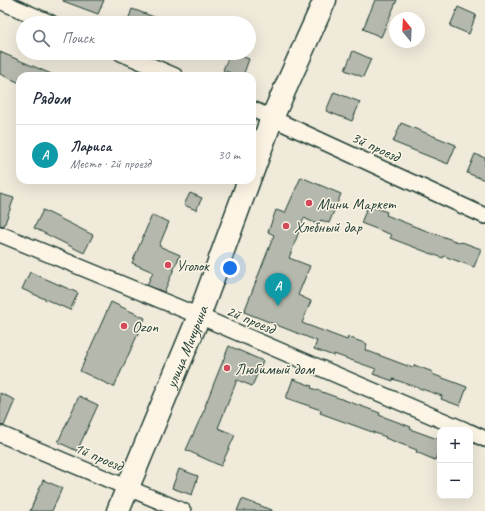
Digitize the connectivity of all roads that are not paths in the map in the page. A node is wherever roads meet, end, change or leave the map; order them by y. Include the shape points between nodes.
1 (325, 0) edge
2 (0, 1) edge
3 (35, 16) edge
4 (137, 60) edge
5 (166, 72) edge
6 (256, 111) edge
7 (272, 118) junction
8 (256, 162) edge
9 (248, 184) edge
10 (485, 216) edge
11 (0, 234) edge
12 (199, 316) junction
13 (458, 427) edge
14 (473, 433) edge
15 (0, 434) edge
16 (485, 439) edge
17 (128, 488) junction
18 (118, 511) edge
19 (183, 511) edge

1 - 7 main road
2 - 3 street
4 - 5 street
6 - 7 street, 3й проезд
7 - 8 main road
7 - 10 street, 3й проезд
9 - 12 main road, улица Мичурина
11 - 12 street, 2й проезд
12 - 13 street, 2й проезд
12 - 17 main road, улица Мичурина
14 - 16 street
15 - 17 street, 1й проезд
17 - 18 main road, улица Мичурина
17 - 19 street, 1й проезд

